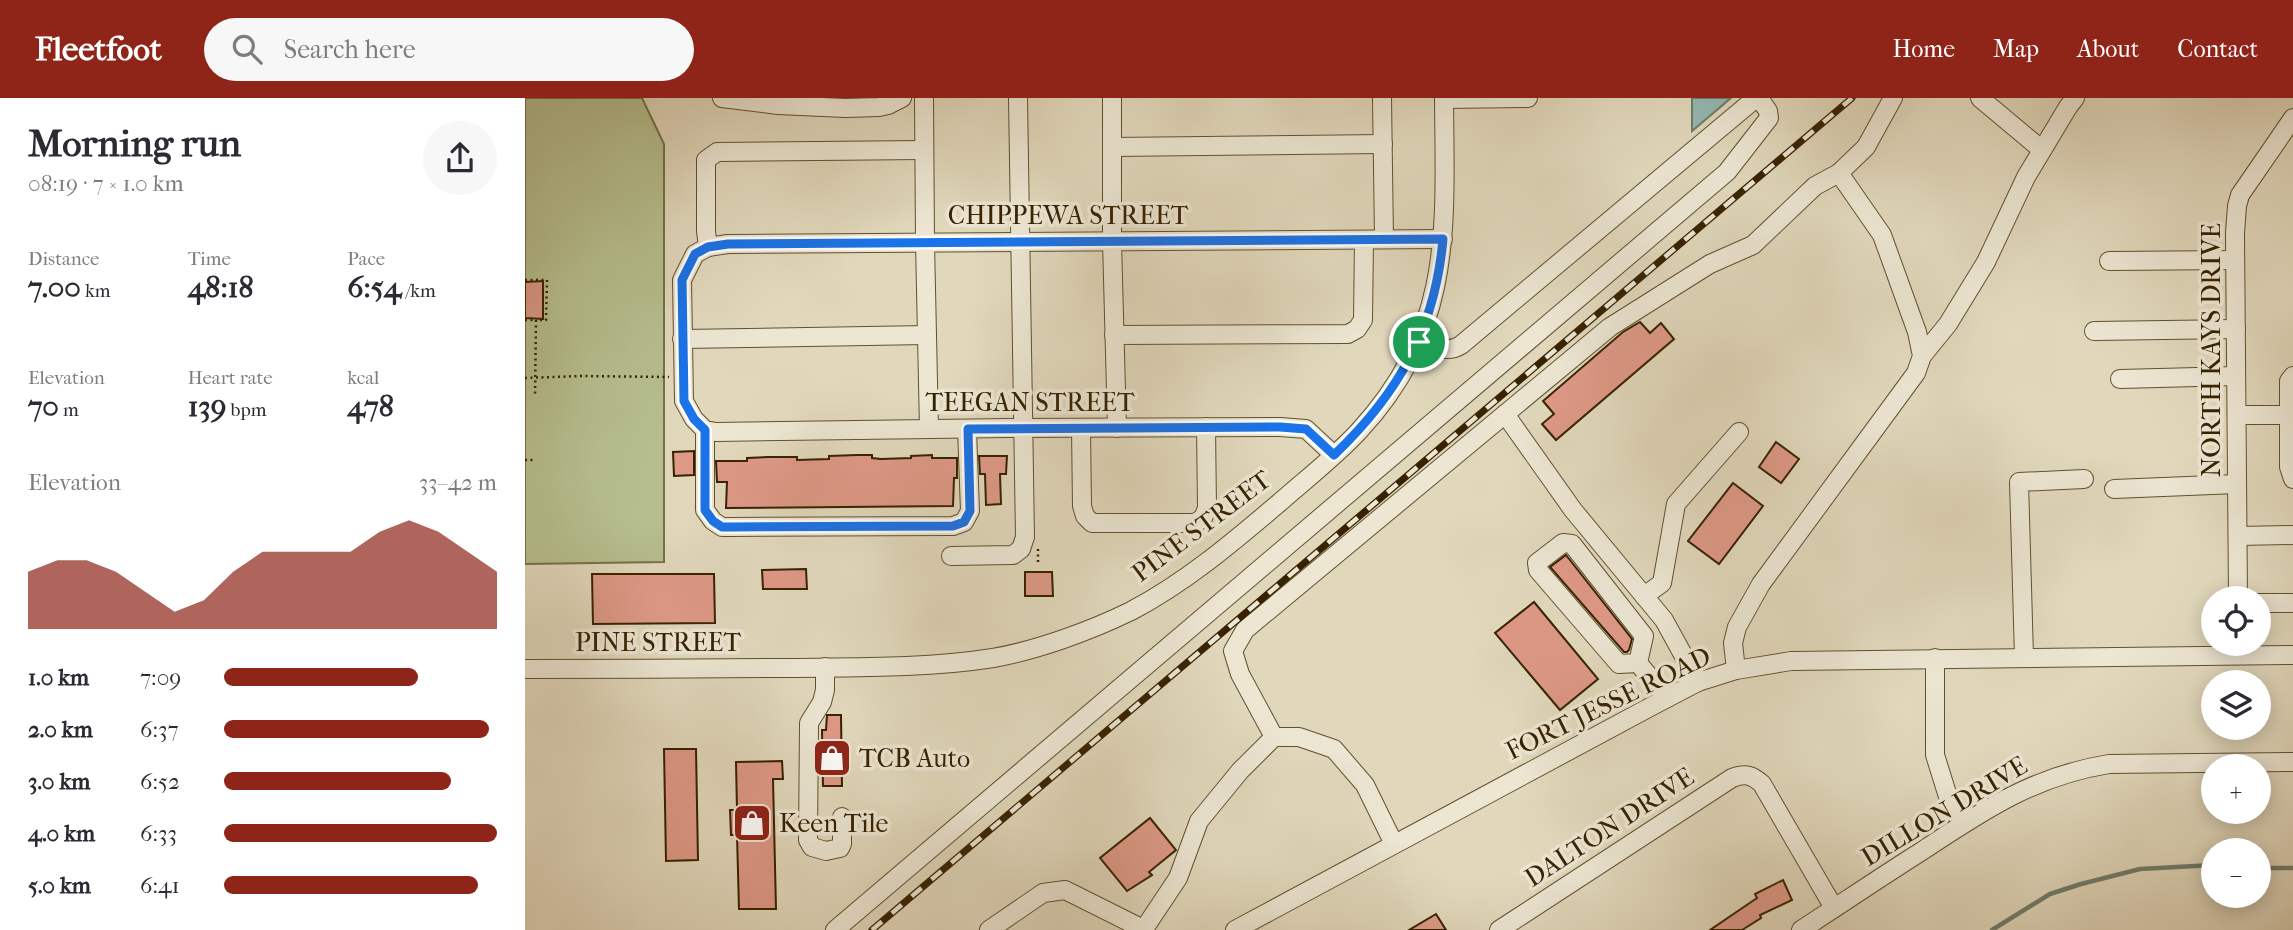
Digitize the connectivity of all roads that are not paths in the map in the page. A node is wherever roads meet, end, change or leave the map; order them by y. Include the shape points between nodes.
1 (722, 98) edge
2 (902, 98) edge
3 (924, 98) edge
4 (1018, 98) edge
5 (1112, 98) edge
6 (1383, 98) edge
7 (1528, 98) edge
8 (1757, 98) edge
9 (1893, 98) edge
10 (1980, 98) edge
11 (2075, 98) edge
12 (1444, 99) edge
13 (2293, 118) edge
14 (1383, 144) junction
15 (1113, 147) junction
16 (924, 150) junction
17 (2042, 150) junction
18 (1839, 173) junction
19 (1384, 238) junction
20 (1443, 239) junction
21 (1364, 240) junction
22 (1112, 241) junction
23 (925, 242) junction
24 (1021, 242) junction
25 (702, 250) junction
26 (2235, 260) junction
27 (2109, 261) dead end
28 (2236, 329) junction
29 (2094, 331) dead end
30 (927, 335) junction
31 (1114, 335) junction
32 (682, 339) junction
33 (1419, 342) junction
34 (1922, 356) junction
35 (2236, 376) junction
36 (2293, 376) edge
37 (2120, 379) dead end
38 (1505, 414) junction
39 (2237, 415) junction
40 (2289, 415) junction
41 (1206, 427) junction
42 (1022, 428) junction
43 (1081, 428) junction
44 (1118, 428) junction
45 (929, 429) junction
46 (968, 429) junction
47 (710, 431) junction
48 (1739, 432) dead end
49 (1334, 455) junction
50 (2084, 479) dead end
51 (2293, 479) edge
52 (2237, 484) junction
53 (2114, 489) dead end
54 (2293, 535) edge
55 (2238, 536) junction
56 (951, 556) dead end
57 (2238, 586) edge
58 (1644, 596) junction
59 (2271, 603) edge
60 (2293, 603) edge
61 (2201, 650) edge
62 (2271, 653) edge
63 (2293, 655) edge
64 (2024, 657) junction
65 (1935, 658) junction
66 (1638, 663) junction
67 (825, 667) junction
68 (525, 669) edge
69 (1736, 670) junction
70 (1698, 682) junction
71 (1667, 698) junction
72 (1274, 737) junction
73 (2293, 762) edge
74 (842, 817) dead end
75 (1963, 824) junction
76 (1394, 844) junction
77 (1834, 908) junction
78 (835, 930) edge
79 (989, 930) edge
80 (1144, 930) edge
81 (1235, 930) edge
82 (1499, 930) edge
83 (1801, 930) edge

1 - 2 street via 845,108 880,107
3 - 16 street
4 - 24 street
5 - 15 street
6 - 14 street
7 - 12 street
8 - 33 street via 1461,345 1445,350
8 - 78 street via 1769,118 1727,172
9 - 18 street via 1866,147
10 - 17 street
11 - 17 street
12 - 20 street, PINE STREET
13 - 26 street, NORTH KAYS DRIVE via 2240,195
14 - 15 street
14 - 19 street
15 - 22 street
16 - 23 street
16 - 25 street via 717,152 706,160
17 - 34 street via 1986,262
18 - 34 street via 1882,235
18 - 38 street via 1815,186 1753,246 1710,264 1610,327
19 - 20 street, CHIPPEWA STREET
19 - 21 street, CHIPPEWA STREET
20 - 33 street, PINE STREET via 1433,301
21 - 22 street, CHIPPEWA STREET
21 - 31 street via 1363,320 1348,334
22 - 24 street, CHIPPEWA STREET
22 - 31 street
23 - 24 street, CHIPPEWA STREET
23 - 25 street, CHIPPEWA STREET via 728,244
23 - 30 street
24 - 42 street
25 - 32 street via 682,280
26 - 27 street
26 - 28 street, NORTH KAYS DRIVE
28 - 29 street
28 - 35 street, NORTH KAYS DRIVE
30 - 32 street
30 - 45 street
31 - 44 street
32 - 47 street via 684,401 694,419
33 - 49 street, PINE STREET via 1387,397
34 - 69 street via 1916,373 1761,584 1737,627 1733,643
35 - 37 street
35 - 39 street, NORTH KAYS DRIVE
36 - 40 street
38 - 58 street via 1573,510
38 - 72 street via 1245,630 1233,651 1240,674
39 - 40 street
39 - 52 street, NORTH KAYS DRIVE
40 - 51 street
41 - 43 street via 1207,508 1195,523 1092,523 1082,506
41 - 44 street, TEEGAN STREET
41 - 49 street, TEEGAN STREET via 1306,429
42 - 43 street, TEEGAN STREET
42 - 46 street, TEEGAN STREET
42 - 56 street via 1025,537 1021,549 1010,555
43 - 44 street, TEEGAN STREET
45 - 46 street, TEEGAN STREET
45 - 47 street, TEEGAN STREET
46 - 47 street via 970,511 964,522 953,526 722,527 705,510
48 - 58 street via 1676,504 1662,583
49 - 67 street, PINE STREET via 1203,565 1132,610 1092,628 997,657 927,665
50 - 64 street via 2019,482
52 - 53 street
52 - 55 street, NORTH KAYS DRIVE
54 - 55 street
55 - 57 street, NORTH KAYS DRIVE
58 - 70 street via 1664,620
59 - 60 street
61 - 64 street, FORT JESSE ROAD
62 - 63 street, FORT JESSE ROAD
64 - 65 street, FORT JESSE ROAD
65 - 69 street, FORT JESSE ROAD via 1791,661
65 - 75 street via 1935,755 1950,803
66 - 66 street via 1619,664 1538,570 1537,563 1563,543 1572,544 1644,636
66 - 71 street
67 - 68 street, PINE STREET
67 - 74 street via 823,702 809,723 811,847 840,848
69 - 70 street, FORT JESSE ROAD
70 - 71 street, FORT JESSE ROAD
71 - 76 street, FORT JESSE ROAD
72 - 76 street via 1299,737 1334,749 1364,785
72 - 80 street via 1199,821 1178,878
73 - 75 street, DILLON DRIVE via 2137,763 2081,769 2016,793
75 - 77 street, DILLON DRIVE
76 - 81 street, FORT JESSE ROAD
77 - 82 street, DALTON DRIVE via 1762,784 1742,775
77 - 83 street, DILLON DRIVE
79 - 80 street via 1043,893 1065,890

